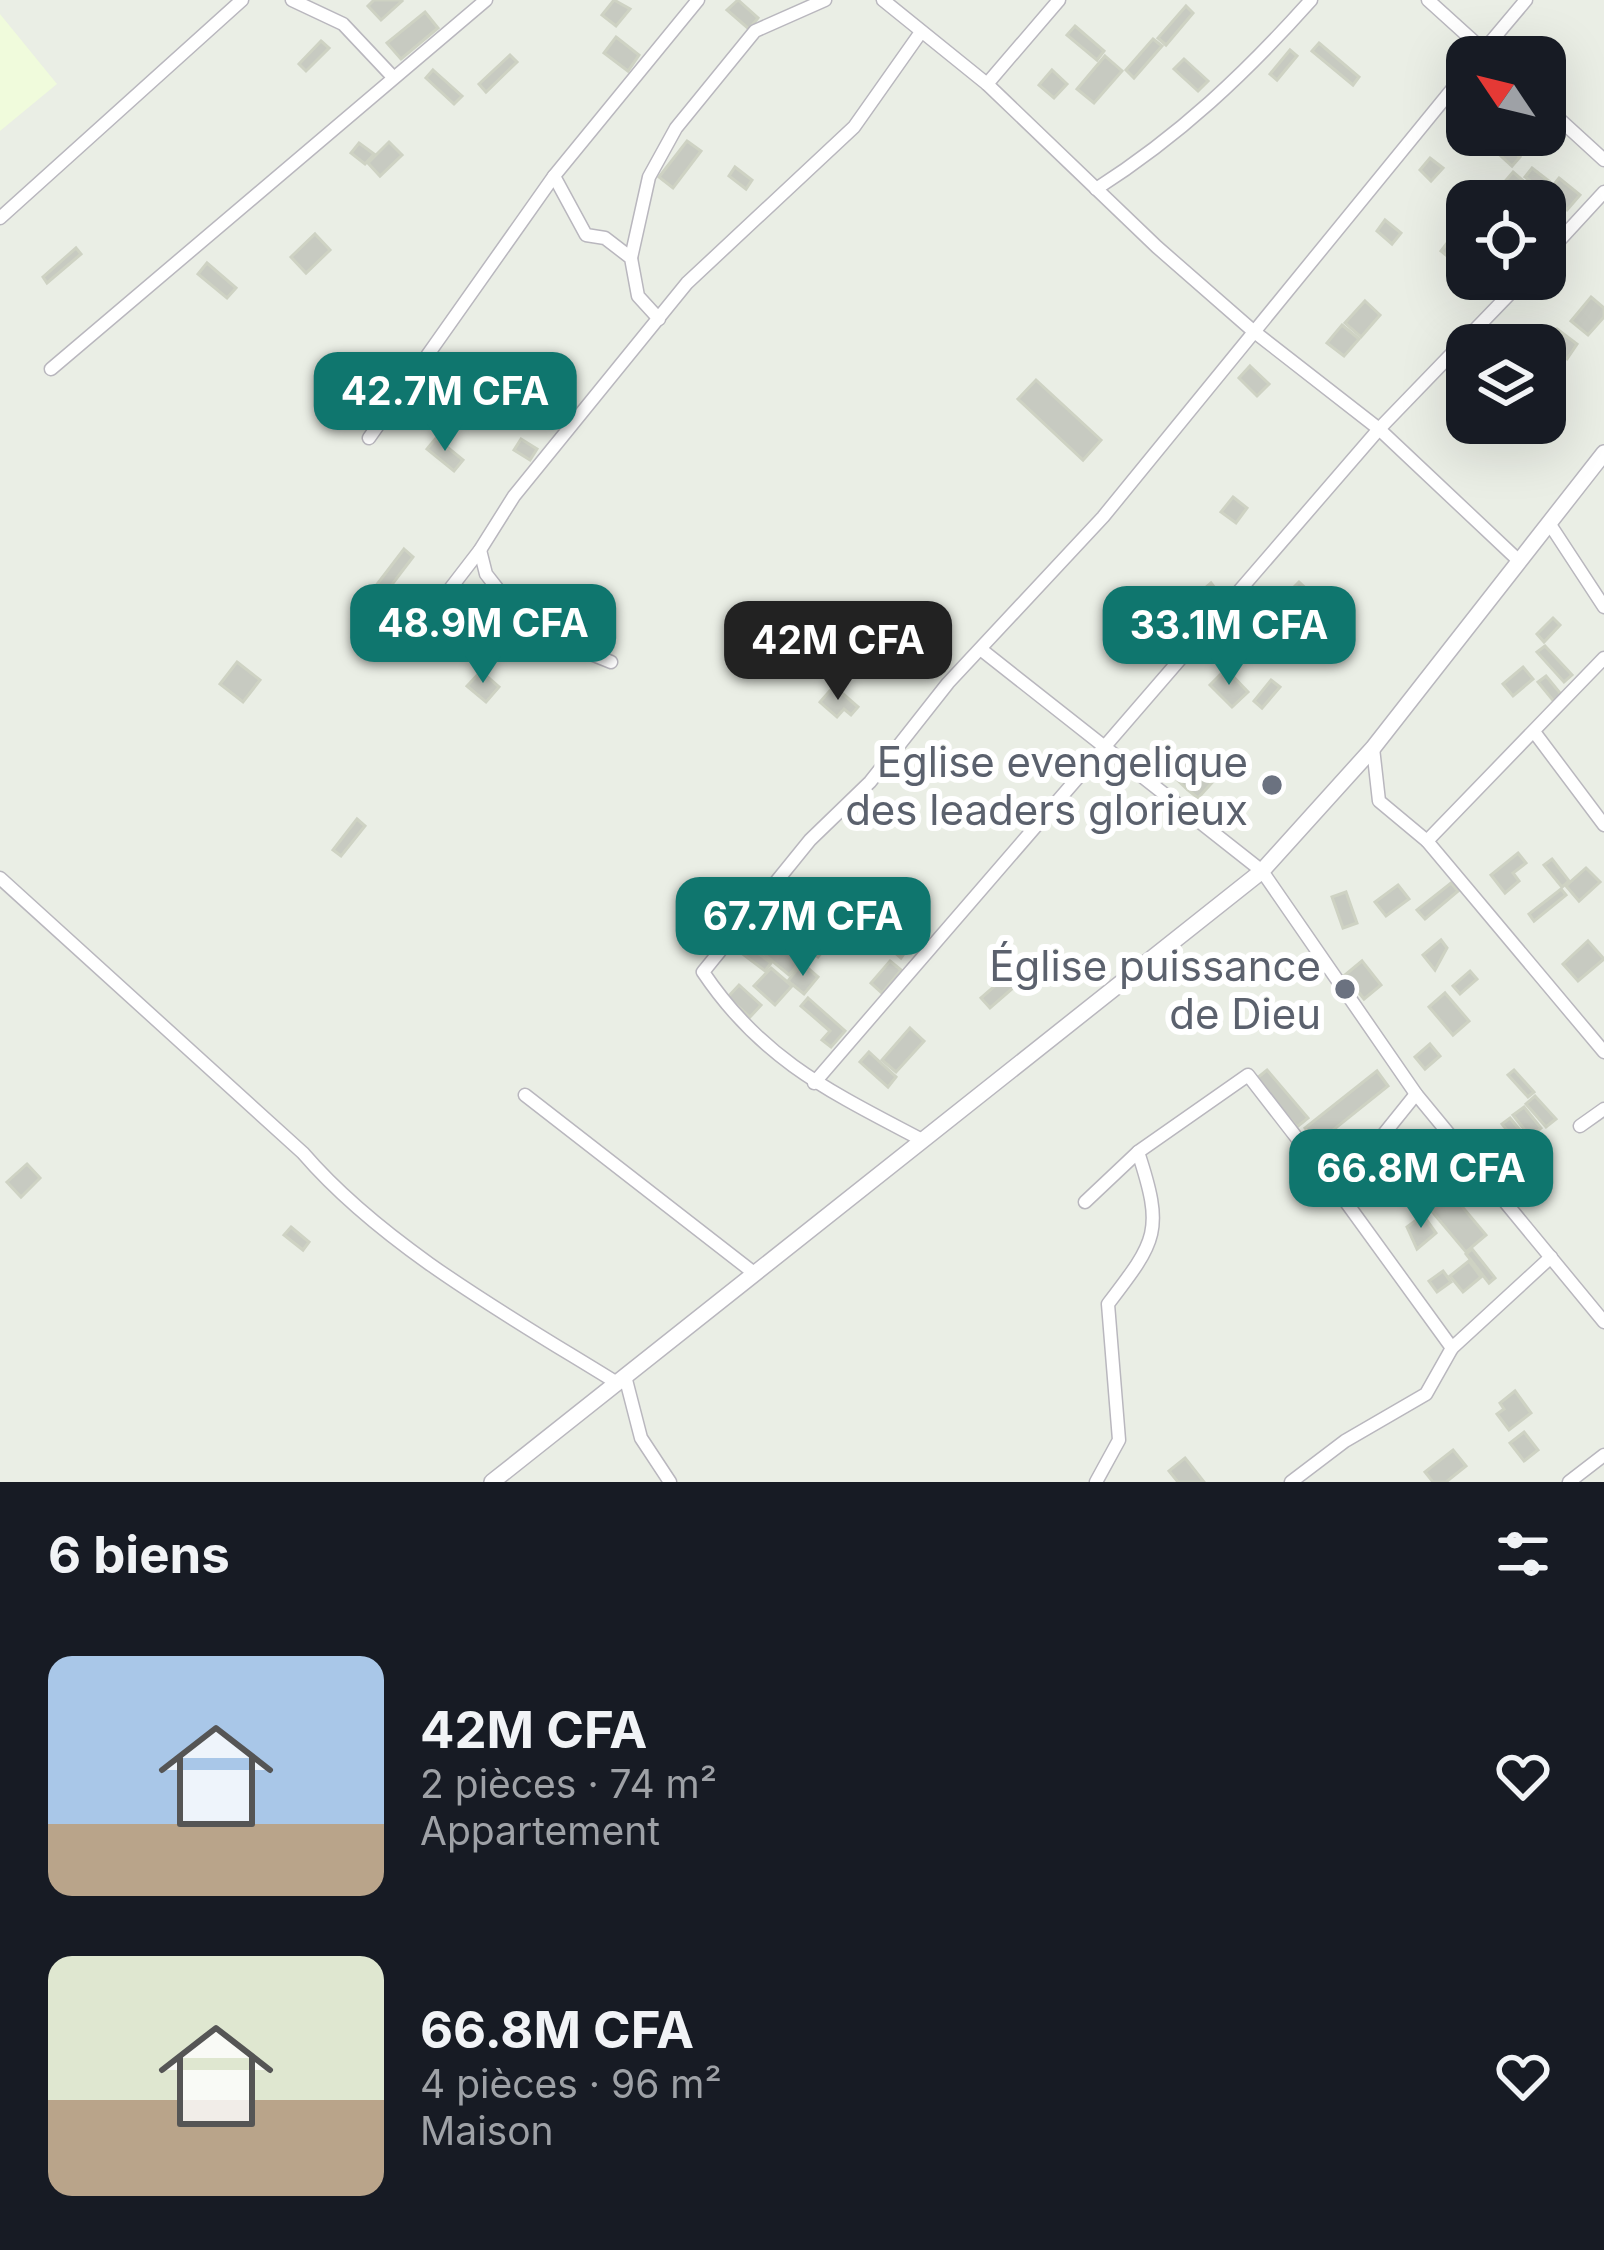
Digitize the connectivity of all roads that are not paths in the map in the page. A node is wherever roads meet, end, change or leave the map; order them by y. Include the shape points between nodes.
1 (242, 0) edge
2 (292, 0) edge
3 (485, 0) edge
4 (698, 0) edge
5 (825, 0) edge
6 (883, 0) edge
7 (1059, 0) edge
8 (1310, 0) edge
9 (1428, 0) edge
10 (1526, 0) edge
11 (921, 32) junction
12 (1465, 36) edge
13 (1499, 36) edge
14 (392, 76) junction
15 (987, 84) junction
16 (1446, 96) edge
17 (1566, 125) edge
18 (1604, 160) edge
19 (554, 176) junction
20 (1096, 189) junction
21 (1604, 192) edge
22 (0, 218) edge
23 (1566, 233) edge
24 (631, 259) junction
25 (1504, 300) edge
26 (659, 319) junction
27 (1252, 330) junction
28 (52, 369) dead end
29 (1379, 429) junction
30 (369, 438) dead end
31 (1604, 453) edge
32 (1549, 523) junction
33 (480, 550) junction
34 (1517, 559) junction
35 (1604, 607) edge
36 (403, 650) dead end
37 (983, 651) junction
38 (1604, 658) edge
39 (611, 662) dead end
40 (1534, 733) junction
41 (1108, 745) junction
42 (1373, 748) junction
43 (1604, 825) edge
44 (1427, 842) junction
45 (1262, 871) junction
46 (0, 878) edge
47 (1604, 1052) edge
48 (814, 1083) junction
49 (1416, 1094) junction
50 (524, 1095) dead end
51 (1604, 1109) edge
52 (1580, 1126) dead end
53 (922, 1140) junction
54 (1138, 1152) junction
55 (1338, 1191) junction
56 (1084, 1202) dead end
57 (1551, 1257) junction
58 (754, 1274) junction
59 (1604, 1322) edge
60 (1453, 1348) junction
61 (621, 1380) junction
62 (1604, 1455) edge
63 (492, 1482) edge
64 (670, 1482) edge
65 (1096, 1482) edge
66 (1291, 1482) edge
67 (1569, 1482) edge

1 - 22 street
2 - 14 street via 343,24
3 - 14 street
4 - 19 street
5 - 24 street via 755,31 676,128 649,177
6 - 11 street
7 - 15 street
8 - 20 street via 1239,81
9 - 12 street
10 - 13 street
11 - 15 street
11 - 26 street via 854,127
14 - 28 street
15 - 20 street
16 - 27 street
17 - 18 street
19 - 24 street via 586,235
19 - 30 street
20 - 27 street
21 - 23 street
24 - 26 street via 638,296
25 - 29 street
26 - 33 street via 514,496
27 - 29 street
27 - 37 street
29 - 34 street
29 - 41 street
31 - 32 street
32 - 34 street
32 - 35 street
33 - 36 street
33 - 39 street via 487,574 529,628
34 - 42 street
37 - 41 street
37 - 48 street via 810,840 703,972 736,1022
38 - 40 street
40 - 43 street
40 - 44 street
41 - 45 street
41 - 48 street
42 - 44 street via 1379,801
42 - 45 street
44 - 47 street
45 - 49 street
45 - 53 street
46 - 61 street via 330,1185 484,1300
48 - 53 street
49 - 55 street
49 - 57 street
50 - 58 street
51 - 52 street
53 - 58 street
54 - 55 street via 1248,1075
54 - 56 street
54 - 65 street via 1151,1192 1152,1246 1108,1304 1119,1440
55 - 60 street
57 - 59 street
57 - 60 street
58 - 61 street
60 - 66 street via 1426,1394
61 - 63 street
61 - 64 street via 641,1438
62 - 67 street

